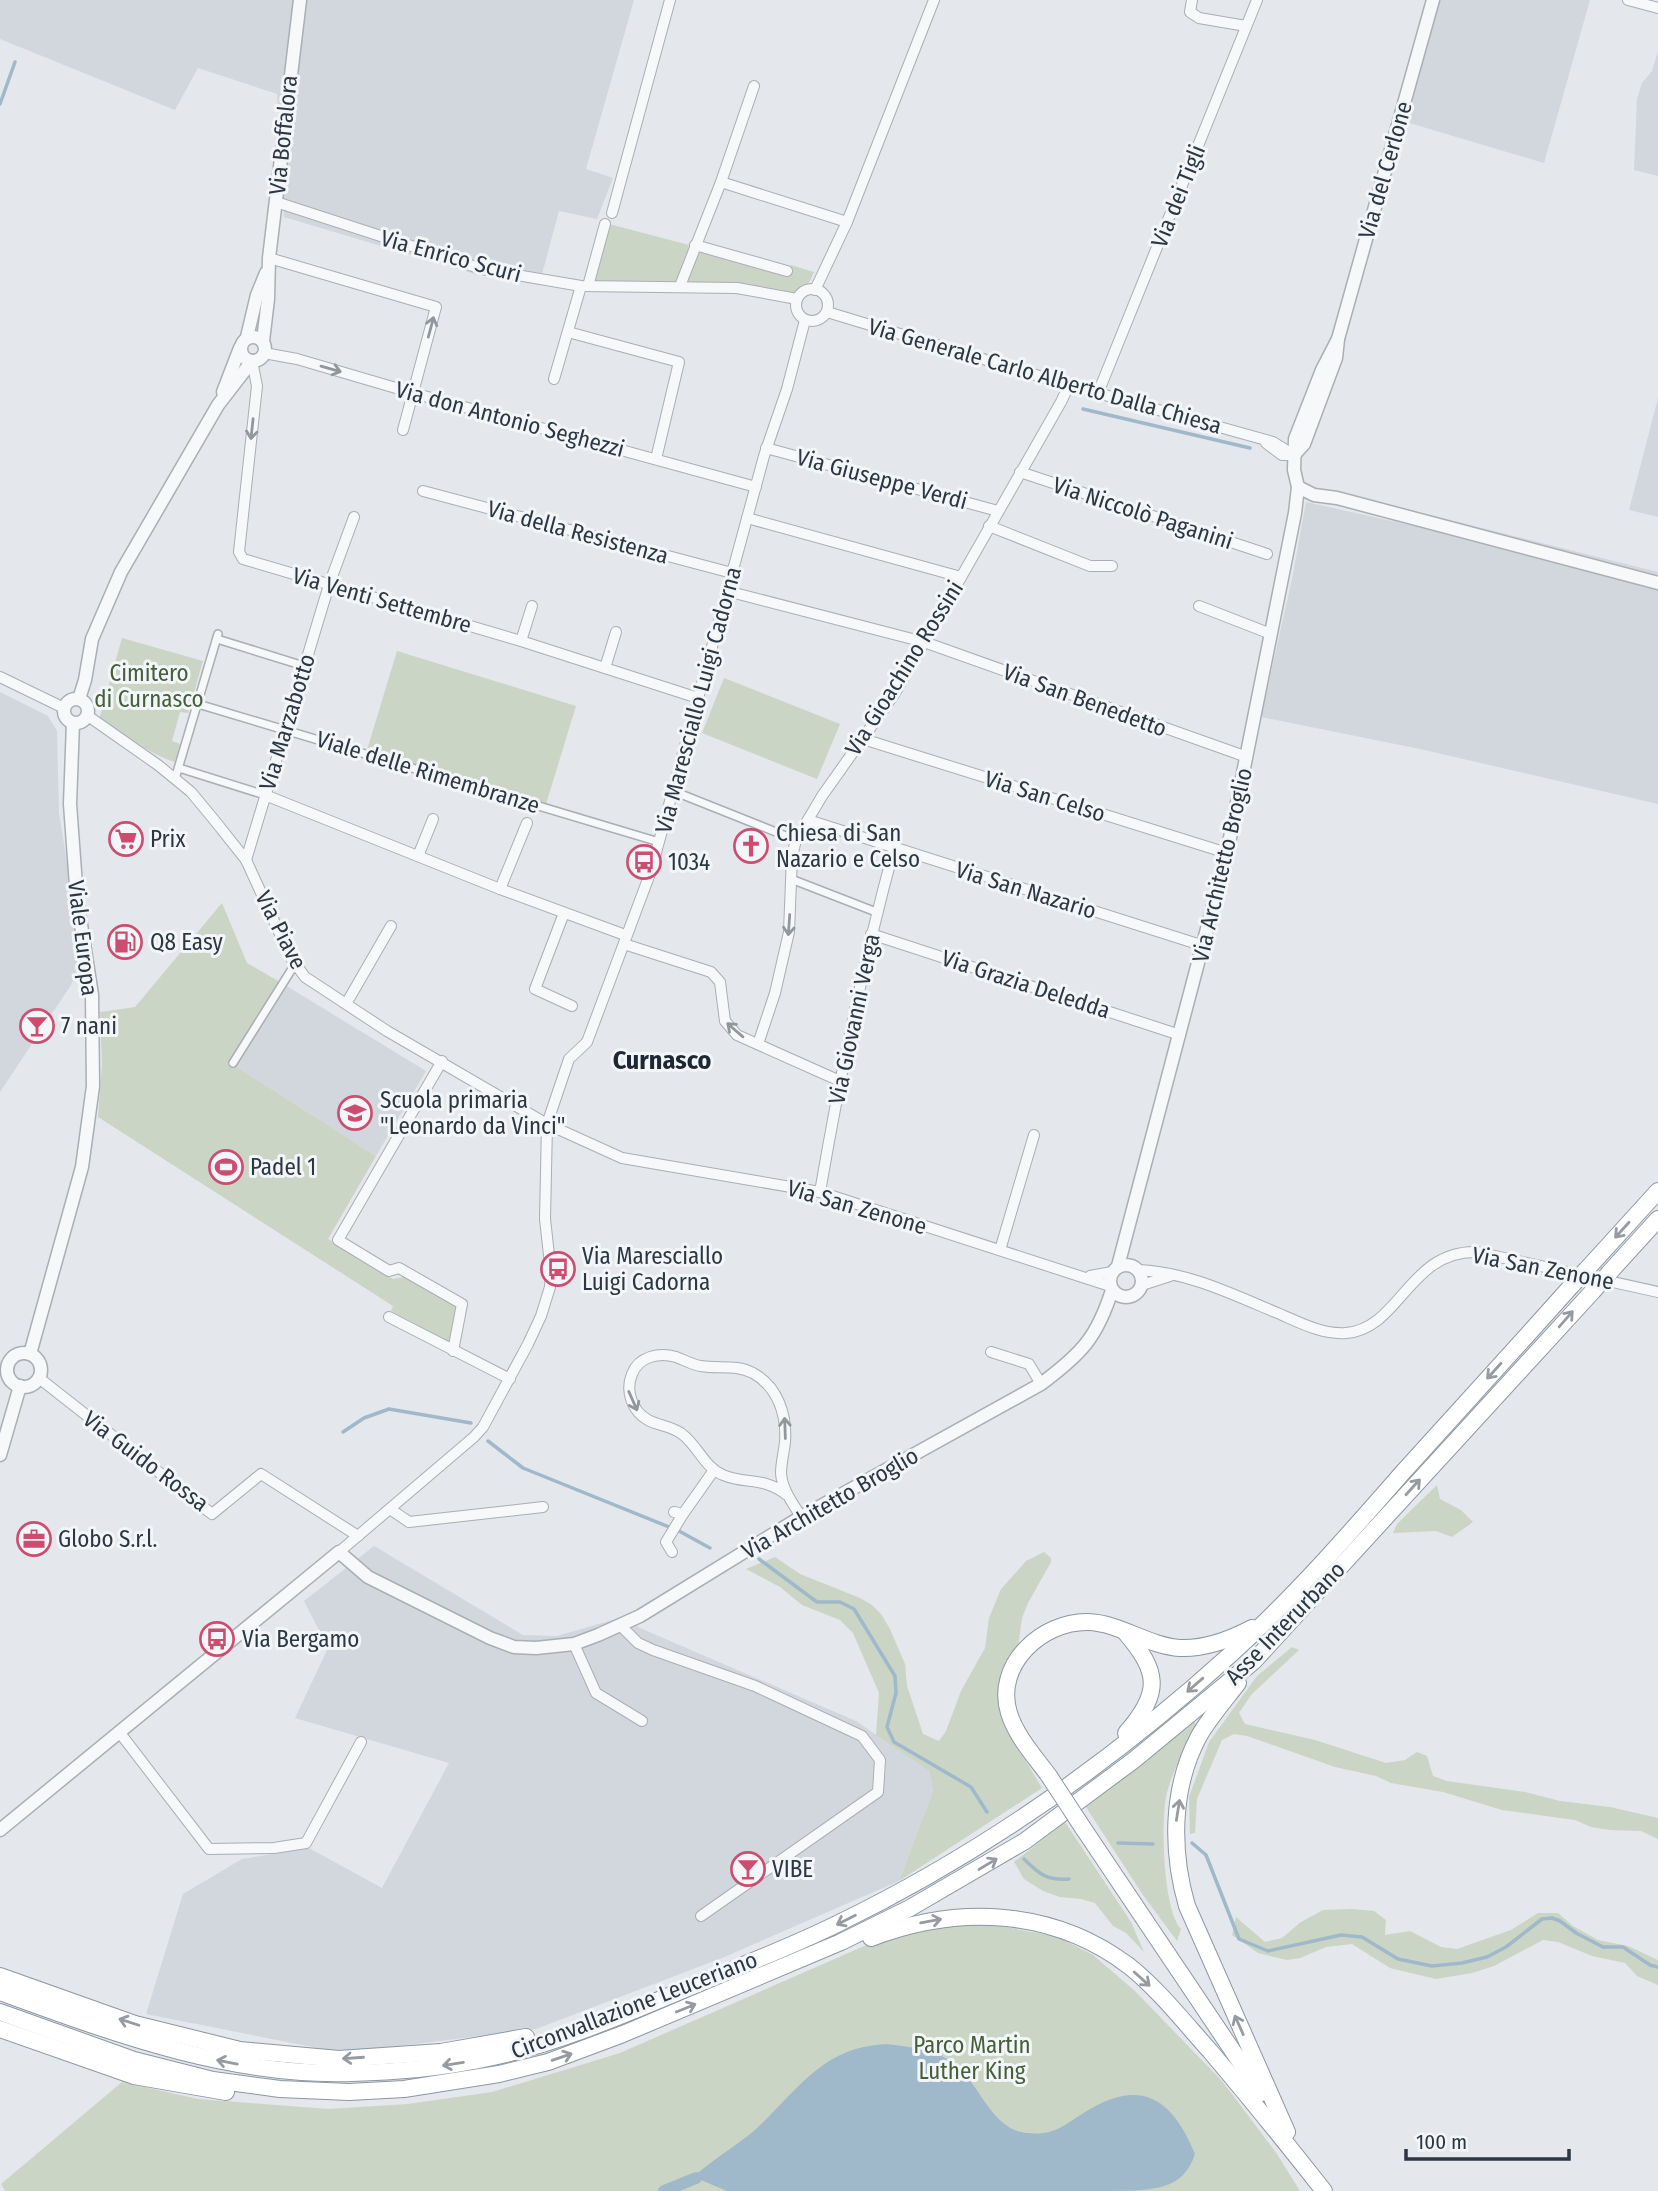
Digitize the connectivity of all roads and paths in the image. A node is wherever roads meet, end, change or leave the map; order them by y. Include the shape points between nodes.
1 (300, 0) edge
2 (670, 0) edge
3 (934, 0) edge
4 (1192, 0) edge
5 (1257, 0) edge
6 (1433, 0) edge
7 (1628, 0) edge
8 (1658, 8) edge
9 (1246, 26) junction
10 (754, 86) dead end
11 (721, 182) junction
12 (276, 202) junction
13 (612, 213) dead end
14 (846, 222) junction
15 (605, 224) dead end
16 (695, 245) junction
17 (268, 263) junction
18 (787, 271) dead end
19 (584, 286) junction
20 (680, 286) junction
21 (815, 290) junction
22 (797, 299) junction
23 (827, 312) junction
24 (805, 320) junction
25 (568, 332) junction
26 (244, 342) junction
27 (263, 347) junction
28 (252, 361) junction
29 (554, 379) dead end
30 (1069, 385) junction
31 (413, 393) junction
32 (1098, 393) junction
33 (218, 405) junction
34 (403, 430) dead end
35 (766, 448) junction
36 (1294, 455) junction
37 (656, 459) junction
38 (1020, 472) junction
39 (756, 487) junction
40 (1298, 487) junction
41 (423, 491) dead end
42 (998, 511) junction
43 (354, 517) dead end
44 (747, 518) junction
45 (989, 526) junction
46 (1267, 554) dead end
47 (1112, 566) dead end
48 (732, 573) junction
49 (961, 577) junction
50 (1658, 583) edge
51 (329, 585) junction
52 (727, 591) junction
53 (532, 606) dead end
54 (1199, 606) dead end
55 (616, 632) dead end
56 (1271, 634) junction
57 (521, 641) junction
58 (924, 642) junction
59 (304, 666) junction
60 (605, 668) junction
61 (0, 677) edge
62 (698, 698) junction
63 (79, 699) junction
64 (198, 704) junction
65 (64, 708) junction
66 (88, 716) junction
67 (73, 723) junction
68 (285, 729) junction
69 (863, 739) junction
70 (1247, 758) junction
71 (179, 768) junction
72 (175, 779) junction
73 (673, 791) junction
74 (265, 795) junction
75 (433, 819) dead end
76 (808, 820) junction
77 (527, 823) dead end
78 (796, 840) junction
79 (659, 842) junction
80 (894, 849) junction
81 (1227, 853) junction
82 (418, 856) junction
83 (246, 860) junction
84 (791, 879) junction
85 (500, 889) junction
86 (876, 912) junction
87 (564, 913) junction
88 (391, 926) dead end
89 (871, 934) junction
90 (624, 939) junction
91 (1204, 946) junction
92 (295, 964) junction
93 (346, 1004) junction
94 (572, 1006) dead end
95 (1180, 1035) junction
96 (758, 1044) junction
97 (442, 1061) junction
98 (233, 1063) dead end
99 (840, 1081) junction
100 (547, 1124) junction
101 (1034, 1135) dead end
102 (1658, 1191) edge
103 (820, 1192) junction
104 (1658, 1219) edge
105 (1127, 1238) junction
106 (1000, 1250) junction
107 (1136, 1268) junction
108 (1115, 1269) junction
109 (1174, 1274) junction
110 (1086, 1277) junction
111 (1142, 1285) junction
112 (1111, 1288) junction
113 (1658, 1292) edge
114 (1125, 1297) junction
115 (389, 1317) dead end
116 (1103, 1319) junction
117 (453, 1351) junction
118 (991, 1352) dead end
119 (30, 1354) junction
120 (39, 1378) junction
121 (510, 1379) junction
122 (1041, 1384) junction
123 (20, 1386) junction
124 (0, 1455) edge
125 (714, 1470) junction
126 (787, 1495) junction
127 (543, 1507) dead end
128 (390, 1509) junction
129 (801, 1517) junction
130 (358, 1536) junction
131 (339, 1552) junction
132 (672, 1552) dead end
133 (1264, 1623) junction
134 (621, 1626) junction
135 (1123, 1630) junction
136 (574, 1644) junction
137 (1254, 1661) junction
138 (642, 1721) dead end
139 (120, 1733) junction
140 (361, 1742) dead end
141 (1103, 1760) junction
142 (0, 1830) edge
143 (701, 1916) dead end
144 (842, 1942) junction
145 (0, 1976) edge
146 (0, 1992) edge
147 (0, 2011) edge
148 (590, 2027) junction
149 (0, 2029) edge
150 (349, 2092) junction
151 (1287, 2132) junction
152 (1325, 2191) edge

1 - 12 street, Via Boffalora
2 - 13 street
3 - 14 street
4 - 9 street via 1189,12 1199,18
5 - 9 street, Via dei Tigli
6 - 36 street, Via del Cerlone via 1338,339 1311,395
7 - 8 street
9 - 32 street, Via dei Tigli
10 - 11 street
11 - 14 street
11 - 16 street
12 - 17 street, Via Boffalora
12 - 19 street, Via Enrico Scuri via 482,269
14 - 21 street
15 - 19 street
16 - 18 street
16 - 20 street
17 - 26 street, Via Boffalora
17 - 27 street, Via Boffalora
31 -> 17 street via 436,307
19 - 20 street, Via Enrico Scuri
19 - 25 street
20 - 22 street, Via Enrico Scuri via 737,288
21 - 22 street
21 - 23 street via 827,300
22 - 24 street via 796,309
23 - 24 street via 816,321
23 - 30 street, Via Generale Carlo Alberto Dalla Chiesa
24 - 35 street, Via Maresciallo Luigi Cadorna
25 - 29 street
25 - 37 street via 679,362
26 - 27 street via 256,336
26 - 28 street via 245,358
26 - 33 street
27 - 28 street via 259,359
27 -> 31 street, Via don Antonio Seghezzi
28 - 33 street
28 -> 51 street, Via Venti Settembre via 257,386 239,552 243,559
30 - 32 street, Via Generale Carlo Alberto Dalla Chiesa
30 - 38 street, Via Gioachino Rossini
31 - 34 street
31 - 37 street, Via don Antonio Seghezzi
32 - 36 street, Via Generale Carlo Alberto Dalla Chiesa via 1281,445
33 - 63 street via 104,606
35 - 39 street, Via Maresciallo Luigi Cadorna
35 - 42 street, Via Giuseppe Verdi
36 - 40 street
37 - 39 street, Via don Antonio Seghezzi
38 - 42 street, Via Gioachino Rossini
38 - 46 street, Via Niccolò Paganini
39 - 44 street, Via Maresciallo Luigi Cadorna
40 - 50 street via 1314,495
40 - 56 street, Via Architetto Broglio
41 - 48 street, Via della Resistenza
42 - 45 street, Via Gioachino Rossini
43 - 51 street, Via Marzabotto
44 - 48 street, Via Maresciallo Luigi Cadorna
44 - 49 street
45 - 47 street via 1090,566
45 - 49 street, Via Gioachino Rossini
48 - 52 street, Via Maresciallo Luigi Cadorna
49 - 58 street, Via Gioachino Rossini
51 - 57 street, Via Venti Settembre
51 - 59 street, Via Marzabotto
52 - 58 street, Via San Benedetto
52 - 62 street, Via Maresciallo Luigi Cadorna
53 - 57 street
54 - 56 street
55 - 60 street
56 - 70 street, Via Architetto Broglio
57 - 60 street, Via Venti Settembre
58 - 69 street, Via Gioachino Rossini
58 - 70 street, Via San Benedetto
59 - 64 street via 218,636
59 - 68 street, Via Marzabotto
60 - 62 street, Via Venti Settembre
61 - 65 street
62 - 73 street, Via Maresciallo Luigi Cadorna
63 - 65 street
63 - 66 street via 87,705
64 - 68 street, Viale delle Rimembranze
64 - 71 street
65 - 67 street via 66,719
66 - 67 street
66 - 72 street, Via Piave
67 - 119 street, Viale Europa via 69,804 77,900 92,995 93,1086 82,1167
68 - 74 street, Via Marzabotto
68 - 79 street, Viale delle Rimembranze
69 - 76 street, Via Gioachino Rossini
69 - 81 street, Via San Celso
70 - 81 street, Via Architetto Broglio
71 - 72 street
71 - 74 street
72 - 83 street, Via Piave
73 - 78 street
73 - 79 street, Via Maresciallo Luigi Cadorna
74 - 82 street
74 - 83 street, Via Marzabotto
75 - 82 street
76 - 78 street, Via Gioachino Rossini
76 - 80 street, Via San Nazario
77 - 85 street
78 - 84 street, Via Gioachino Rossini
79 - 90 street, Via Maresciallo Luigi Cadorna
80 - 86 street, Via Giovanni Verga
80 - 91 street, Via San Nazario
81 - 91 street, Via Architetto Broglio
82 - 85 street
83 - 92 street, Via Piave
84 - 86 street
84 -> 96 street, Via Gioachino Rossini via 789,932
85 - 87 street
86 - 89 street, Via Giovanni Verga
87 - 90 street
87 - 94 street via 535,989
88 - 93 street
89 - 95 street, Via Grazia Deledda
89 - 99 street, Via Giovanni Verga
96 -> 90 street via 737,1035 725,1021 720,982 711,972
90 - 100 street, Via Maresciallo Luigi Cadorna via 587,1042 569,1059
91 - 95 street, Via Architetto Broglio
92 - 93 street, Via Piave via 305,977
92 - 98 street
93 - 97 street, Via Piave
95 - 105 street, Via Architetto Broglio
96 - 99 street
97 - 100 street, Via Piave
97 - 117 street via 338,1240 389,1271 399,1268 462,1304
99 - 103 street, Via Giovanni Verga
100 - 103 street, Via San Zenone via 622,1158
100 - 121 street, Via Maresciallo Luigi Cadorna via 545,1219 550,1287
101 - 106 street
102 -> 133 highway, Asse Interurbano, bridge
103 - 106 street, Via San Zenone
137 -> 104 highway, Asse Interurbano, bridge
105 - 107 street, Via Architetto Broglio
105 - 108 street, Via Architetto Broglio
106 - 110 street, Via San Zenone
107 - 108 street via 1128,1264
107 - 109 street, Via San Zenone
107 - 111 street
108 - 110 street, Via San Zenone
108 - 112 street via 1109,1279
109 - 111 street
109 - 113 street, Via San Zenone via 1321,1331 1347,1333 1381,1316 1438,1260 1464,1252
110 - 112 street, Via San Zenone
111 - 114 street
112 - 114 street
112 - 116 street, Via Architetto Broglio
114 - 116 street, Via Architetto Broglio
115 - 117 street
116 - 122 street, Via Architetto Broglio via 1076,1355
117 - 121 street
118 - 122 street via 1029,1364
119 - 120 street via 40,1366
119 - 123 street via 15,1356 9,1364 8,1375
120 - 123 street via 31,1386
120 - 130 street, Via Guido Rossa via 212,1514 261,1474
121 - 128 street, Via Maresciallo Luigi Cadorna via 483,1427
122 - 129 street, Via Architetto Broglio
123 - 124 street
125 - 126 street via 768,1483
126 -> 125 street via 781,1473 784,1415 764,1381 741,1369 694,1365 665,1354 640,1362 628,1389 638,1412 684,1435
125 - 132 street via 678,1513 666,1542
126 - 129 street
127 - 128 street via 409,1522
128 - 130 street
129 - 134 street, Via Architetto Broglio
130 - 131 street
131 - 136 street, Via Architetto Broglio via 368,1577 490,1638 514,1647
131 - 139 street
133 - 135 highway via 1215,1643 1181,1648
133 -> 141 highway, Asse Interurbano
134 - 136 street, Via Architetto Broglio
134 - 143 street via 653,1650 755,1686 862,1736 880,1760 878,1792
135 - 141 highway via 1147,1661 1151,1698
135 - 151 highway, bridge via 1087,1622 1069,1624 1032,1641 1016,1663 1007,1690 1008,1711 1019,1735
136 - 138 street via 596,1693
144 -> 137 highway, Asse Interurbano via 1025,1841
151 -> 137 highway via 1187,1906 1175,1852 1183,1782 1194,1749
139 - 140 street via 209,1849 306,1843
139 - 142 street
141 -> 148 highway, Circonvallazione Leuceriano via 959,1857 840,1923
150 -> 144 highway, Circonvallazione Leuceriano via 404,2089 548,2062
144 -> 152 highway via 966,1915 1037,1923 1099,1947 1128,1966 1168,2004
148 -> 145 highway via 561,2028 441,2052 339,2059 290,2055 240,2050 135,2024
148 -> 146 highway, Circonvallazione Leuceriano via 476,2061 351,2073 311,2072 256,2067 141,2042
147 - 150 highway, Circonvallazione Leuceriano via 134,2060 213,2080
149 - 150 highway via 135,2076 210,2090 317,2100
151 - 152 highway

